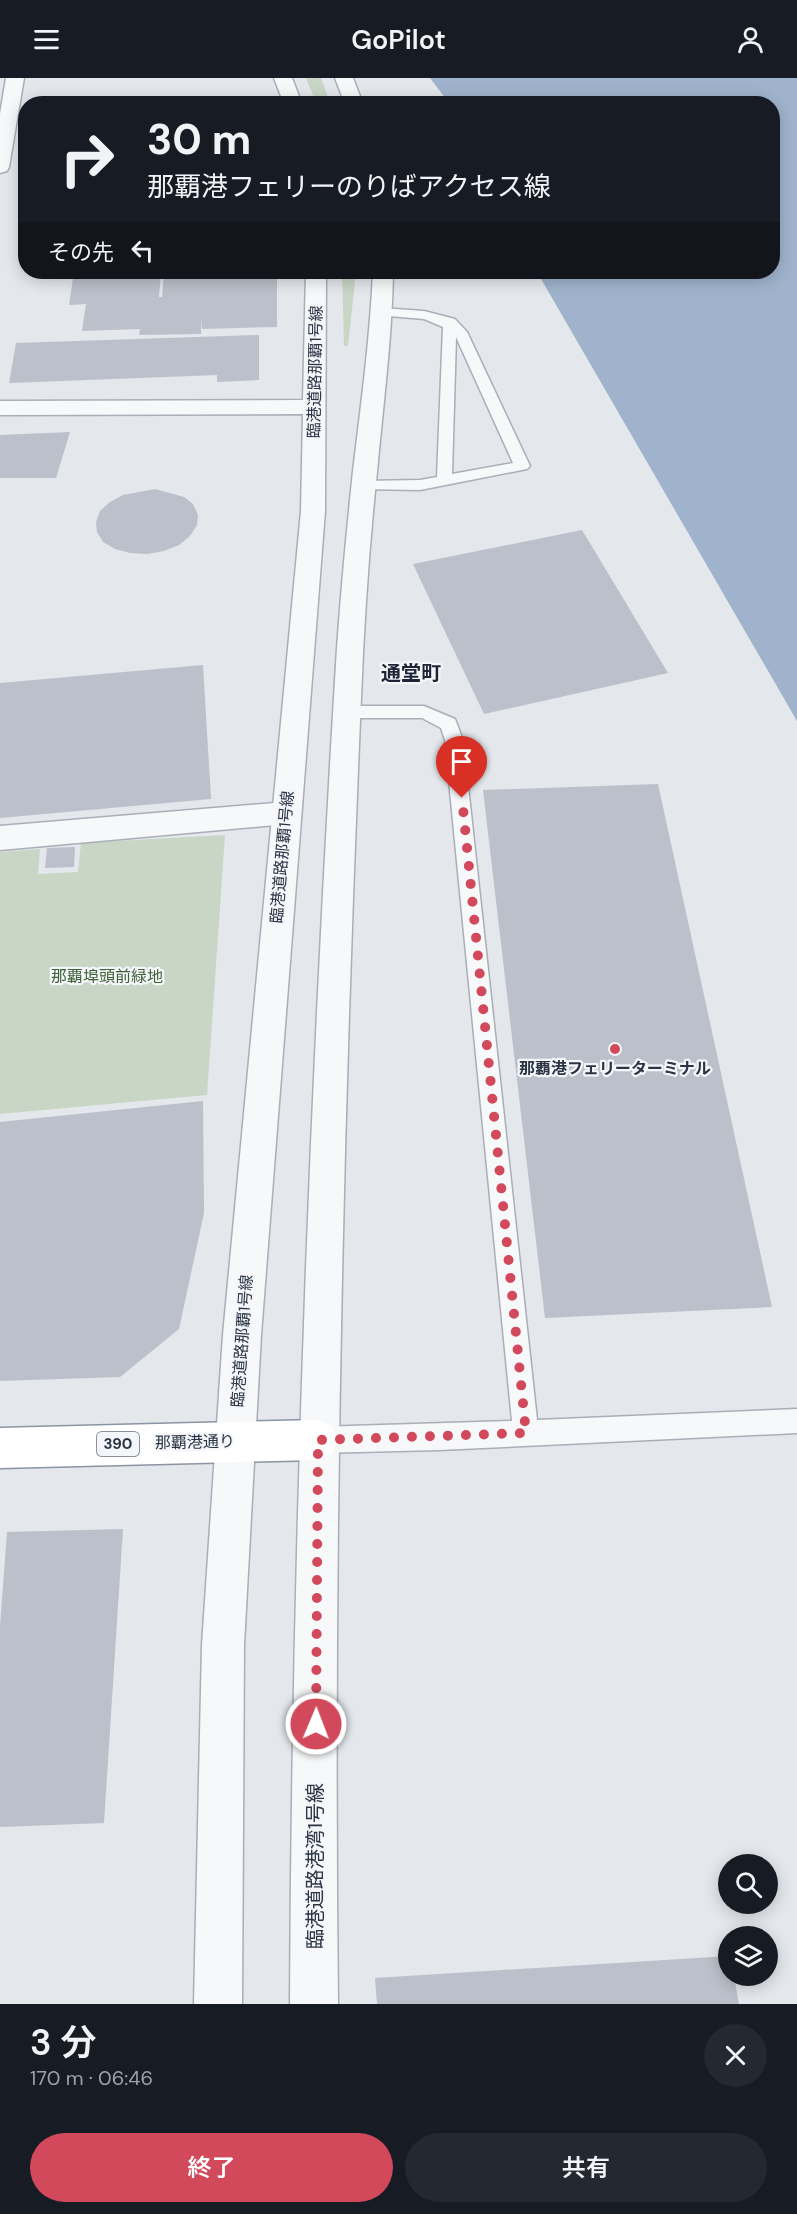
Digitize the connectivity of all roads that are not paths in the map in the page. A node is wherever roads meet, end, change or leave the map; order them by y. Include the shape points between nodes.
1 (15, 78) edge
2 (283, 78) edge
3 (345, 78) edge
4 (290, 96) edge
5 (351, 96) edge
6 (2, 149) edge
7 (0, 167) edge
8 (316, 279) edge
9 (383, 279) edge
10 (381, 312) junction
11 (450, 322) junction
12 (315, 407) junction
13 (0, 408) edge
14 (444, 480) junction
15 (363, 486) junction
16 (347, 712) junction
17 (286, 813) junction
18 (0, 838) edge
19 (797, 1421) edge
20 (526, 1433) junction
21 (318, 1440) junction
22 (236, 1441) junction
23 (0, 1448) edge
24 (218, 2004) edge
25 (314, 2004) edge

1 - 6 street
2 - 4 street
3 - 5 street
6 - 7 street
8 - 12 street, 臨港道路那覇1号線
9 - 10 street
10 - 11 lane via 430,315
10 - 15 street
11 - 14 lane
11 - 14 lane via 462,335 522,466
12 - 13 street
12 - 17 street, 臨港道路那覇1号線 via 313,511
14 - 15 lane via 420,485
15 - 16 street
16 - 20 lane via 424,712 449,724 454,740
16 - 21 street
17 - 18 street
17 - 22 street, 臨港道路那覇1号線
19 - 20 lane
20 - 21 lane
21 - 22 highway, 那覇港通り / 390
21 - 25 street, 臨港道路港湾1号線
22 - 23 highway, 那覇港通り / 390
22 - 24 street via 223,1645

